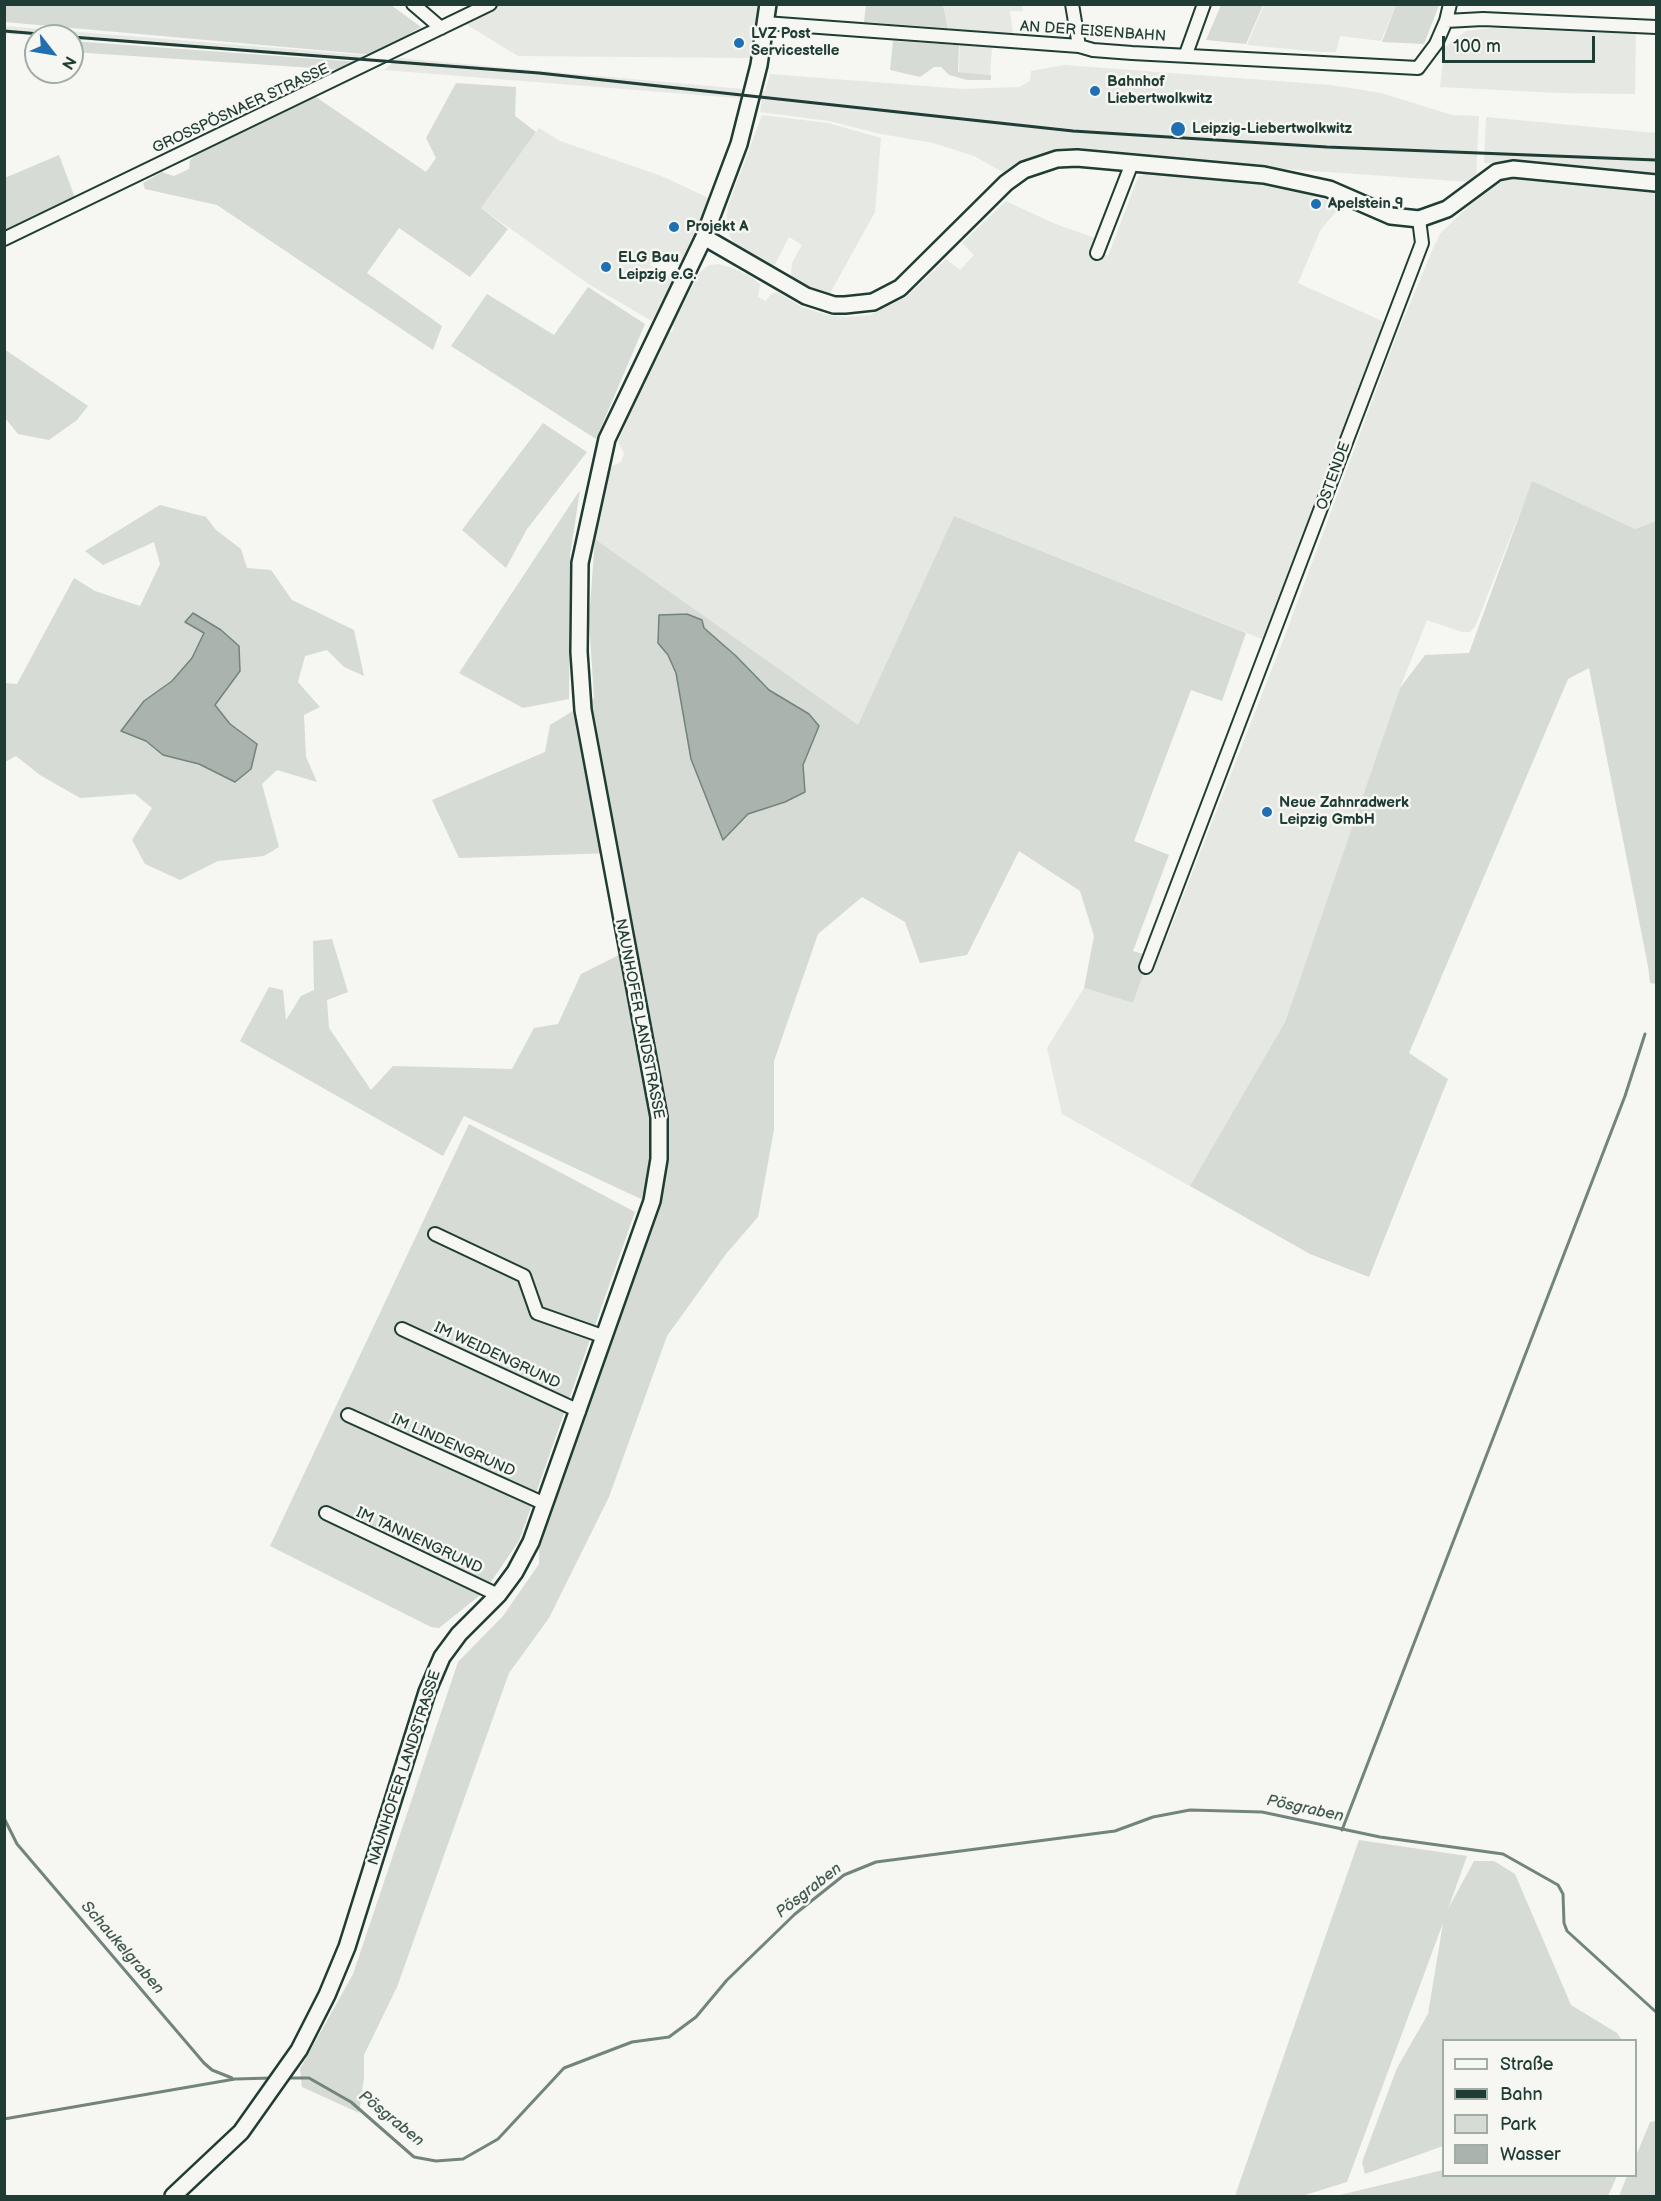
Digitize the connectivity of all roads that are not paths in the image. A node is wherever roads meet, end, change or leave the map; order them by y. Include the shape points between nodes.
1 (413, 4) edge
2 (490, 4) edge
3 (768, 4) edge
4 (1072, 4) edge
5 (1204, 4) edge
6 (1450, 4) edge
7 (1446, 21) junction
8 (765, 23) junction
9 (1656, 27) edge
10 (441, 28) junction
11 (1079, 46) junction
12 (1186, 54) junction
13 (1132, 163) junction
14 (1656, 183) edge
15 (1419, 219) junction
16 (704, 237) junction
17 (4, 239) edge
18 (1097, 253) dead end
19 (1146, 966) dead end
20 (435, 1234) dead end
21 (402, 1329) dead end
22 (605, 1337) junction
23 (579, 1411) junction
24 (348, 1414) dead end
25 (545, 1504) junction
26 (326, 1513) dead end
27 (498, 1595) junction
28 (173, 2196) edge

1 - 10 street
2 - 10 street, GROSSPÖSNAER STRASSE
3 - 8 street, NAUNHOFER LANDSTRASSE
4 - 11 street
5 - 12 street
6 - 7 street
7 - 9 street
7 - 12 street, AN DER EISENBAHN via 1436,44 1418,68
8 - 11 street, AN DER EISENBAHN
8 - 16 street, NAUNHOFER LANDSTRASSE via 739,144
10 - 17 street, GROSSPÖSNAER STRASSE
11 - 12 street, AN DER EISENBAHN via 1132,53
13 - 15 street via 1231,171 1305,183 1329,189 1385,214
13 - 16 street via 1057,159 1024,170 900,288 860,304 834,305 806,296
13 - 18 street
14 - 15 street via 1513,169 1497,171 1447,209
15 - 19 street, OSTENDE via 1422,243
16 - 22 street, NAUNHOFER LANDSTRASSE via 607,438 580,563 583,710 659,1117 659,1159 652,1201
20 - 22 street via 524,1276 537,1313
21 - 23 street, IM WEIDENGRUND
22 - 23 street, NAUNHOFER LANDSTRASSE
23 - 25 street, NAUNHOFER LANDSTRASSE
24 - 25 street, IM LINDENGRUND
25 - 27 street, NAUNHOFER LANDSTRASSE via 515,1572
26 - 27 street, IM TANNENGRUND
27 - 28 street, NAUNHOFER LANDSTRASSE via 442,1657 427,1692 347,1947 322,2004 289,2065 241,2132

